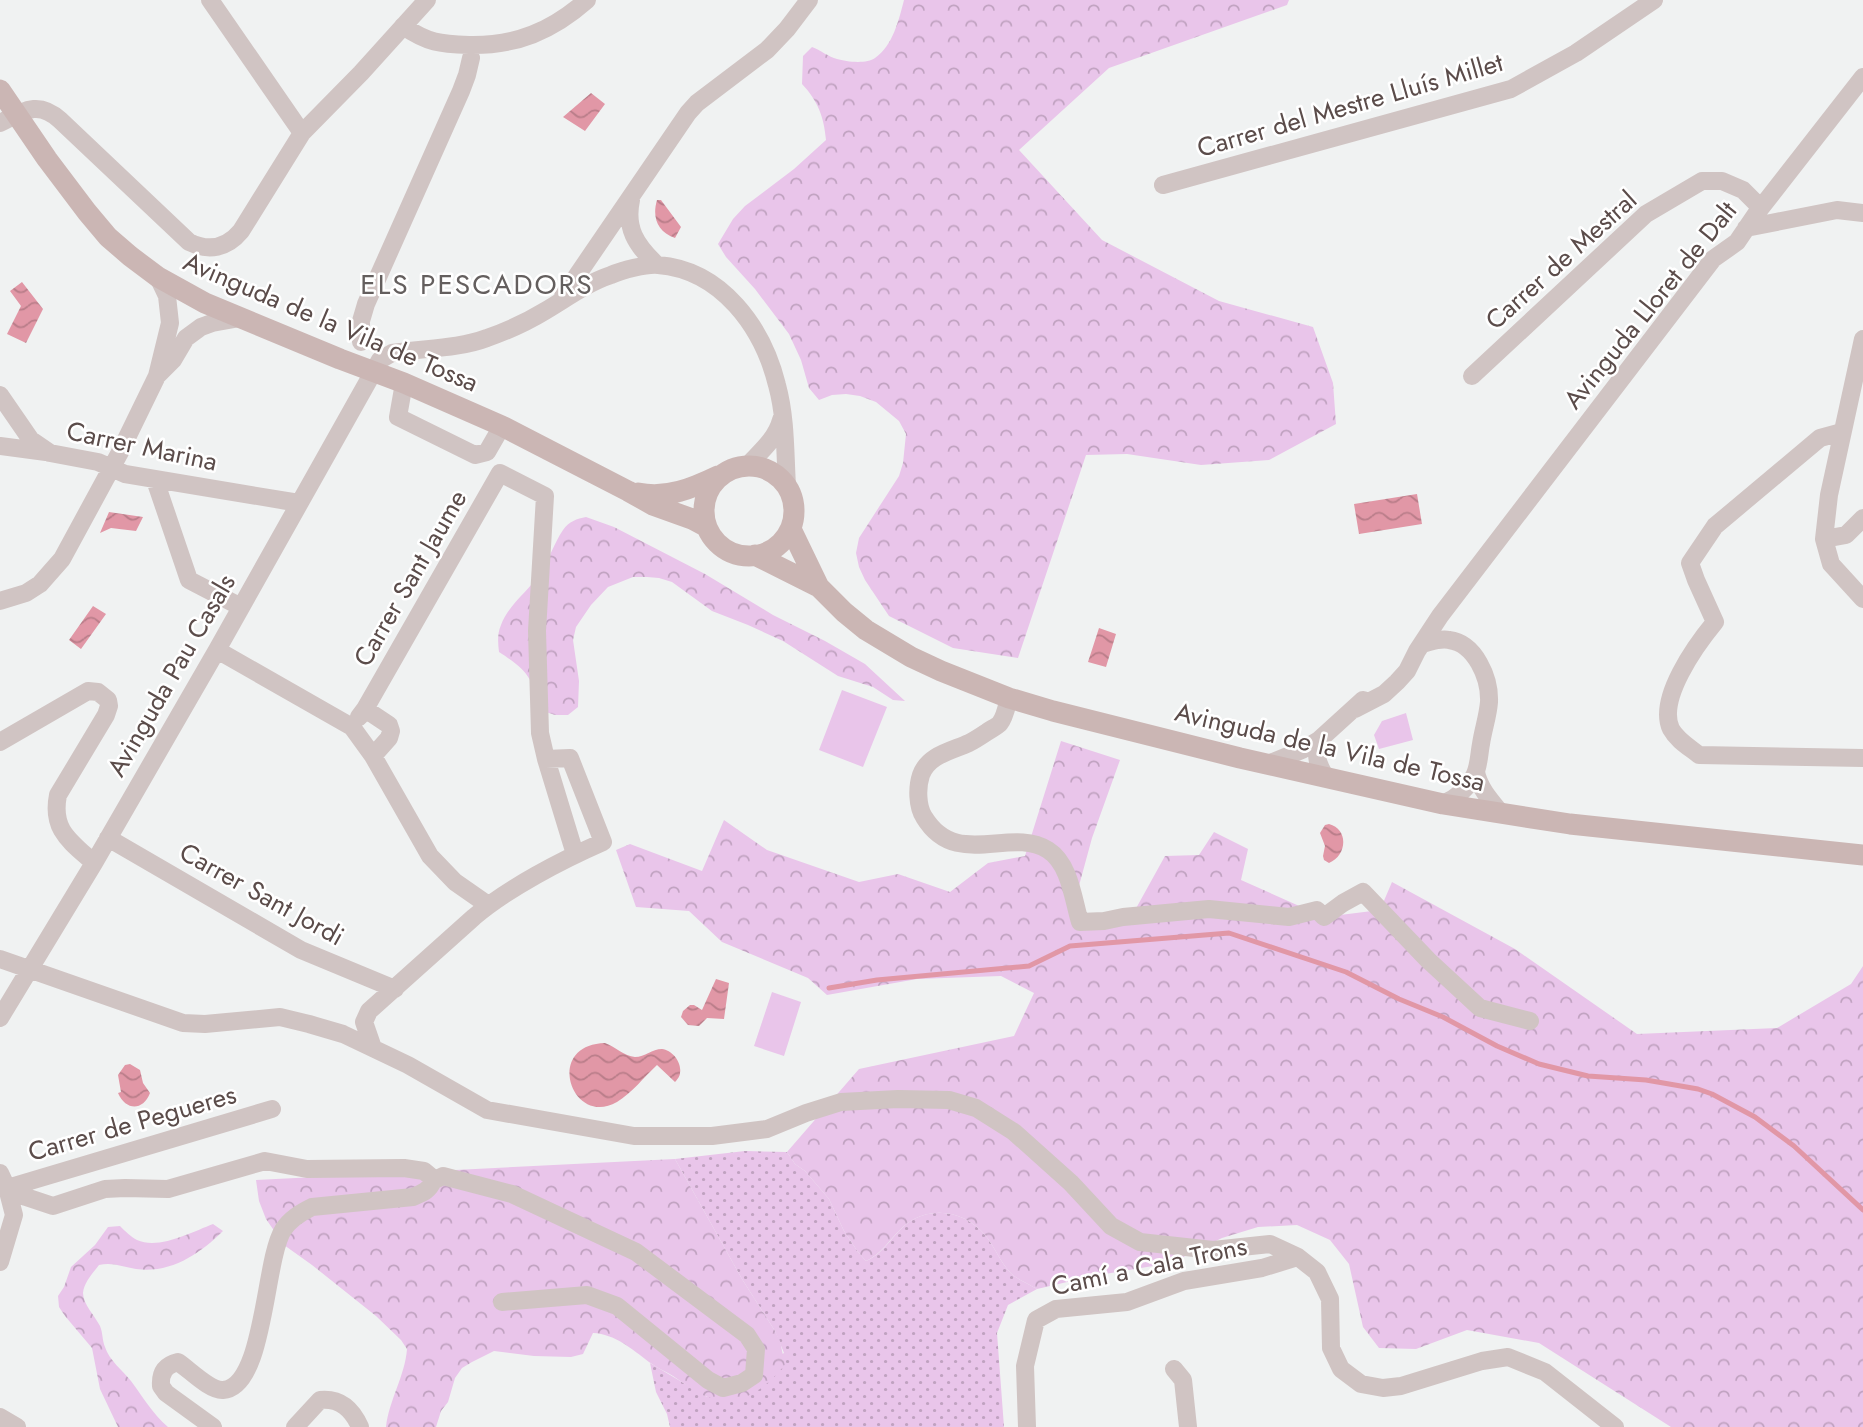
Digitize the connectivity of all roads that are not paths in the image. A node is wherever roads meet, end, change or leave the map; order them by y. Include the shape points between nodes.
1 (210, 0) edge
2 (427, 0) edge
3 (587, 0) edge
4 (809, 0) edge
5 (1654, 0) edge
6 (403, 26) junction
7 (471, 58) dead end
8 (1863, 77) edge
9 (0, 90) edge
10 (9, 119) edge
11 (302, 133) junction
12 (1163, 185) dead end
13 (631, 197) junction
14 (1761, 208) junction
15 (1863, 213) edge
16 (1746, 229) junction
17 (649, 265) junction
18 (158, 276) junction
19 (557, 303) junction
20 (240, 318) junction
21 (1863, 339) edge
22 (361, 342) dead end
23 (373, 371) junction
24 (158, 376) junction
25 (1472, 376) dead end
26 (404, 383) junction
27 (0, 395) edge
28 (782, 414) junction
29 (502, 426) junction
30 (25, 429) junction
31 (1842, 432) junction
32 (4, 447) edge
33 (50, 453) junction
34 (748, 465) junction
35 (111, 468) junction
36 (720, 475) junction
37 (155, 480) junction
38 (787, 486) junction
39 (628, 491) junction
40 (299, 503) junction
41 (1863, 518) edge
42 (707, 527) junction
43 (791, 529) junction
44 (1824, 539) junction
45 (755, 555) junction
46 (819, 587) junction
47 (1863, 599) edge
48 (1454, 600) junction
49 (0, 601) edge
50 (241, 607) junction
51 (1460, 643) junction
52 (1420, 648) junction
53 (217, 650) junction
54 (1009, 698) junction
55 (365, 709) junction
56 (352, 727) junction
57 (1319, 740) junction
58 (0, 742) edge
59 (373, 756) junction
60 (1863, 758) edge
61 (546, 759) junction
62 (1268, 764) junction
63 (1476, 772) junction
64 (1326, 778) junction
65 (1443, 804) junction
66 (1501, 813) junction
67 (108, 838) junction
68 (575, 854) junction
69 (1863, 855) edge
70 (94, 863) junction
71 (488, 905) junction
72 (0, 959) edge
73 (31, 969) junction
74 (395, 989) junction
75 (5, 1006) edge
76 (0, 1018) edge
77 (1531, 1021) dead end
78 (364, 1023) junction
79 (343, 1034) junction
80 (373, 1048) junction
81 (272, 1110) dead end
82 (4, 1180) edge
83 (433, 1181) junction
84 (1298, 1257) junction
85 (0, 1262) edge
86 (502, 1302) dead end
87 (1174, 1369) dead end
88 (0, 1417) edge
89 (359, 1425) edge
90 (17, 1427) edge
91 (213, 1427) edge
92 (295, 1427) edge
93 (1027, 1427) edge
94 (1188, 1427) edge
95 (1615, 1427) edge

1 - 11 street
2 - 6 street
3 - 6 street via 542,30 500,44 444,44 428,41
4 - 13 street via 767,50 697,103
5 - 12 street, Carrer del Mestre Lluís Millet via 1576,53 1511,89
6 - 11 street
7 - 22 street via 461,91 366,304
8 - 14 street, Avinguda Lloret de Dalt
9 - 10 main road, Avinguda de la Vila de Tossa
10 - 11 street via 37,108 54,114 189,242 208,248 235,238
10 - 18 main road, Avinguda de la Vila de Tossa via 108,237
13 - 17 street via 628,219
13 - 19 street
14 - 16 street, Avinguda Lloret de Dalt
14 - 25 street, Carrer de Mestral via 1743,190 1721,181 1702,181 1646,214
15 - 16 street via 1837,210
16 - 48 street, Avinguda Lloret de Dalt via 1737,242 1713,259
17 - 19 street via 597,280
17 - 28 street via 695,274 730,297 766,354
18 - 20 main road, Avinguda de la Vila de Tossa
18 - 24 street via 167,296 170,323
19 - 23 street via 486,339 393,353
20 - 23 main road, Avinguda de la Vila de Tossa
20 - 24 street via 201,327 186,338
21 - 31 street
23 - 26 main road, Avinguda de la Vila de Tossa
23 - 40 street, Avinguda Pau Casals
24 - 35 street
26 - 29 main road, Avinguda de la Vila de Tossa
26 - 29 street via 398,417 475,455 487,452
27 - 30 street, Carrer Marina
28 - 34 street via 771,441
28 - 38 street
29 - 39 main road, Avinguda de la Vila de Tossa
30 - 32 street via 20,444
30 - 33 street, Carrer Marina via 31,440
31 - 44 street
31 - 60 street via 1820,438 1715,526 1690,563 1715,622 1681,671 1667,715 1678,738 1699,755
32 - 33 street
33 - 35 street, Carrer Marina via 85,458
34 - 36 main road
34 - 38 main road via 768,469
35 - 37 street, Carrer Marina
35 - 49 street via 50,574 26,593
36 - 39 main road, Avinguda de la Vila de Tossa via 668,494
36 - 42 main road via 705,501
37 - 40 street, Carrer Marina
37 - 50 street via 190,580
38 - 43 main road via 795,509
39 - 42 main road, Avinguda de la Vila de Tossa
40 - 50 street, Avinguda Pau Casals
41 - 44 street via 1846,534
42 - 45 main road via 727,550
43 - 45 main road via 781,543
43 - 46 main road, Avinguda de la Vila de Tossa
44 - 47 street via 1831,564
45 - 46 main road, Avinguda de la Vila de Tossa
46 - 54 main road, Avinguda de la Vila de Tossa via 886,643
48 - 51 street via 1452,621
48 - 52 street, Avinguda Lloret de Dalt
50 - 53 street, Avinguda Pau Casals
51 - 52 street via 1440,639
51 - 63 street via 1476,658 1488,687
52 - 57 street, Avinguda Lloret de Dalt
53 - 56 street
53 - 67 street, Avinguda Pau Casals
54 - 62 main road, Avinguda de la Vila de Tossa
54 - 77 street via 1000,723 926,766 918,793 922,814 946,838 959,844 1025,843 1048,850 1063,866 1080,922 1209,909 1289,917 1317,910 1324,917 1363,892 1480,1009
55 - 56 street, Carrer Sant Jaume
55 - 59 street via 391,731
55 - 61 street, Carrer Sant Jaume via 500,473 545,496 537,631 540,733
56 - 59 street
57 - 62 street, Avinguda Lloret de Dalt
57 - 64 street via 1317,763
58 - 70 street via 88,691 108,699 106,715 58,795 55,809 63,832
59 - 71 street via 430,856 455,882
61 - 68 street
61 - 68 street via 570,758 603,842
62 - 64 main road, Avinguda de la Vila de Tossa
63 - 65 street via 1457,796
63 - 66 street via 1485,794
64 - 65 main road, Avinguda de la Vila de Tossa
65 - 66 main road, Avinguda de la Vila de Tossa
66 - 69 main road, Avinguda de la Vila de Tossa
67 - 70 street, Avinguda Pau Casals
67 - 74 street, Carrer Sant Jordi via 301,950
68 - 71 street
70 - 73 street, Avinguda Pau Casals
71 - 74 street
72 - 73 street
73 - 75 street, Avinguda Pau Casals
73 - 79 street via 183,1023 280,1017
74 - 78 street via 369,1011
75 - 76 street, Avinguda Pau Casals
78 - 79 street
78 - 80 street
79 - 80 street
80 - 84 street via 487,1110 634,1136 712,1136 767,1129 841,1102 949,1100 976,1108 1014,1132 1111,1226 1140,1242 1213,1250 1270,1244
81 - 82 street, Carrer de Pegueres
82 - 83 street via 26,1197 53,1206 105,1189 168,1189 265,1161 307,1170 404,1168 424,1171
82 - 85 street via 14,1214
83 - 86 street via 443,1175 512,1194 636,1252 747,1335 756,1349 754,1375 723,1388 617,1306 587,1295
83 - 91 street via 425,1192 413,1197 312,1207 292,1220 276,1246 259,1334 246,1374 224,1390 213,1388 178,1362 162,1374 166,1393
84 - 93 street, Camí a Cala Trons via 1184,1281 1127,1302 1056,1309 1036,1321 1025,1366
84 - 95 street via 1317,1272 1330,1299 1331,1348 1341,1369 1361,1384 1401,1386 1508,1357 1545,1372
87 - 94 street via 1183,1380
88 - 90 street
89 - 92 street via 350,1409 329,1399 320,1400

